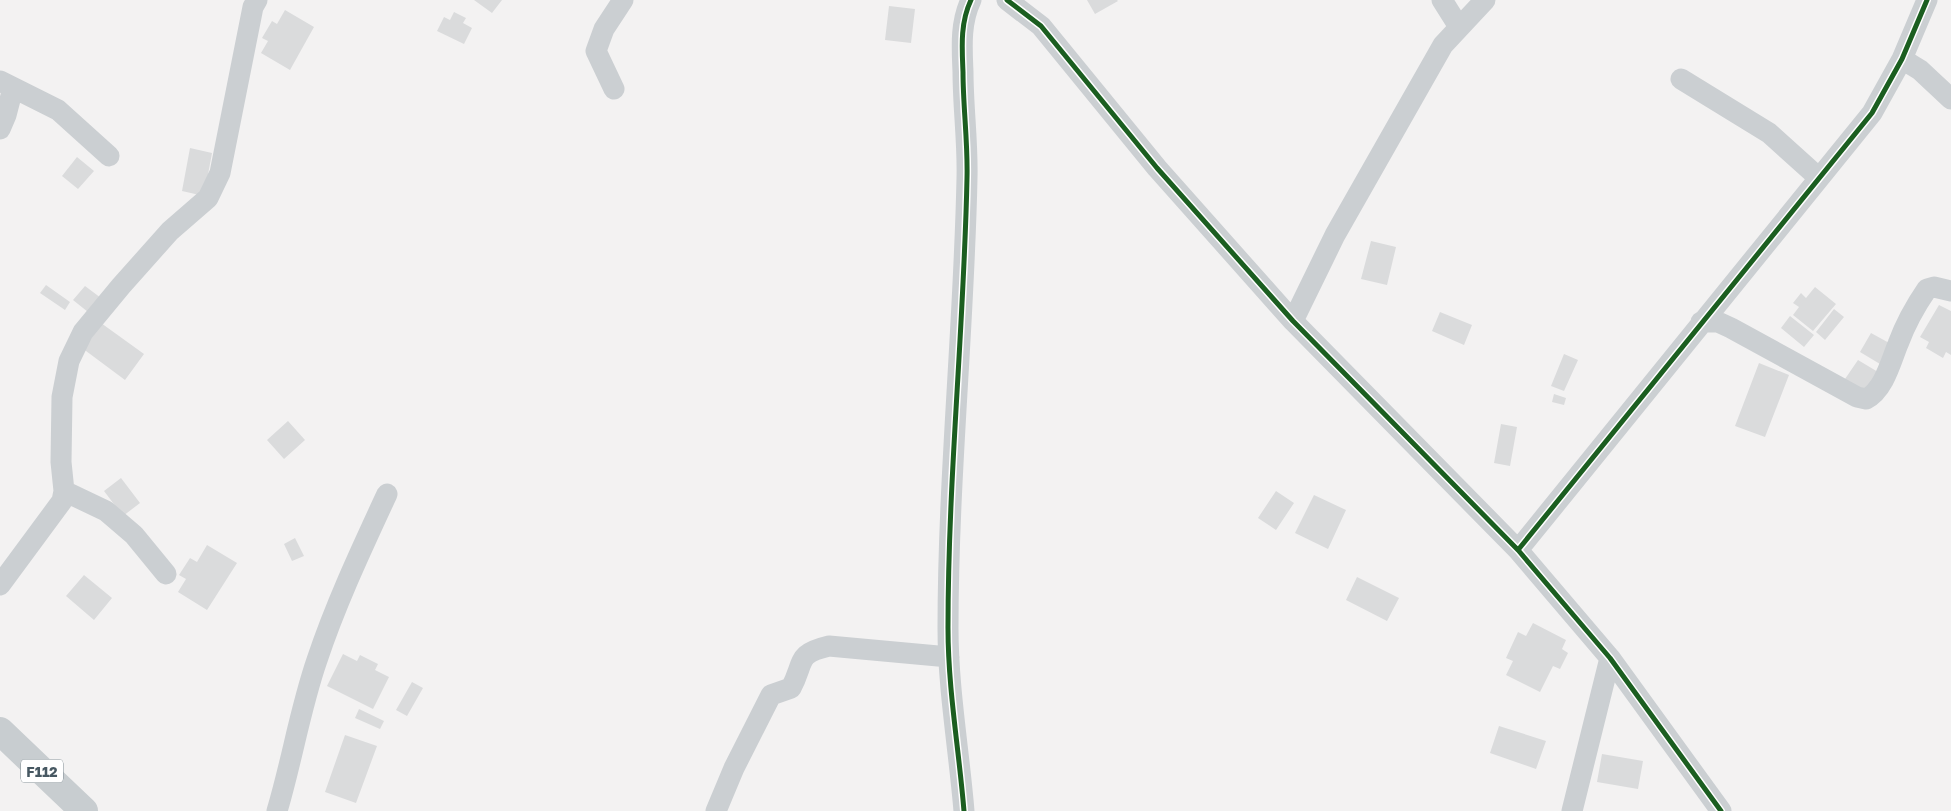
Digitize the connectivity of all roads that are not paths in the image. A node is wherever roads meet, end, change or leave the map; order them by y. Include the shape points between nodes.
1 (257, 0) edge
2 (623, 0) edge
3 (971, 0) edge
4 (1007, 0) edge
5 (1442, 0) edge
6 (1486, 0) edge
7 (1927, 0) edge
8 (1459, 27) junction
9 (1902, 59) junction
10 (1681, 79) dead end
11 (7, 84) edge
12 (614, 89) dead end
13 (1951, 99) edge
14 (0, 129) edge
15 (109, 156) dead end
16 (1820, 178) junction
17 (1951, 291) edge
18 (1293, 321) junction
19 (1701, 322) junction
20 (64, 490) junction
21 (387, 494) dead end
22 (1518, 550) junction
23 (166, 574) dead end
24 (0, 585) edge
25 (949, 657) junction
26 (1610, 658) junction
27 (0, 731) edge
28 (84, 811) edge
29 (277, 811) edge
30 (716, 811) edge
31 (964, 811) edge
32 (1572, 811) edge
33 (1721, 811) edge

1 - 20 street via 220,172 208,198 170,231 120,286 82,332 69,361 62,397
2 - 12 street via 604,29 596,51
3 - 25 street via 961,44 967,172 965,270 950,510
4 - 18 street via 1041,26 1157,168
5 - 8 street
6 - 8 street
7 - 9 street
8 - 18 street via 1443,45 1335,235
9 - 13 street via 1920,70
9 - 16 street via 1872,112
10 - 16 street via 1769,133
11 - 14 street via 6,115
11 - 15 street via 58,110
16 - 19 street
17 - 19 street via 1934,287 1927,289 1873,396 1866,399 1731,328 1718,322
18 - 22 street
19 - 22 street
20 - 23 street via 106,511 134,536
20 - 24 street via 62,501
21 - 29 street via 317,658
22 - 26 street
25 - 30 street via 829,646 811,650 801,661 791,688 771,695
25 - 31 street via 950,697
26 - 32 street
26 - 33 street
27 - 28 main road, F112

